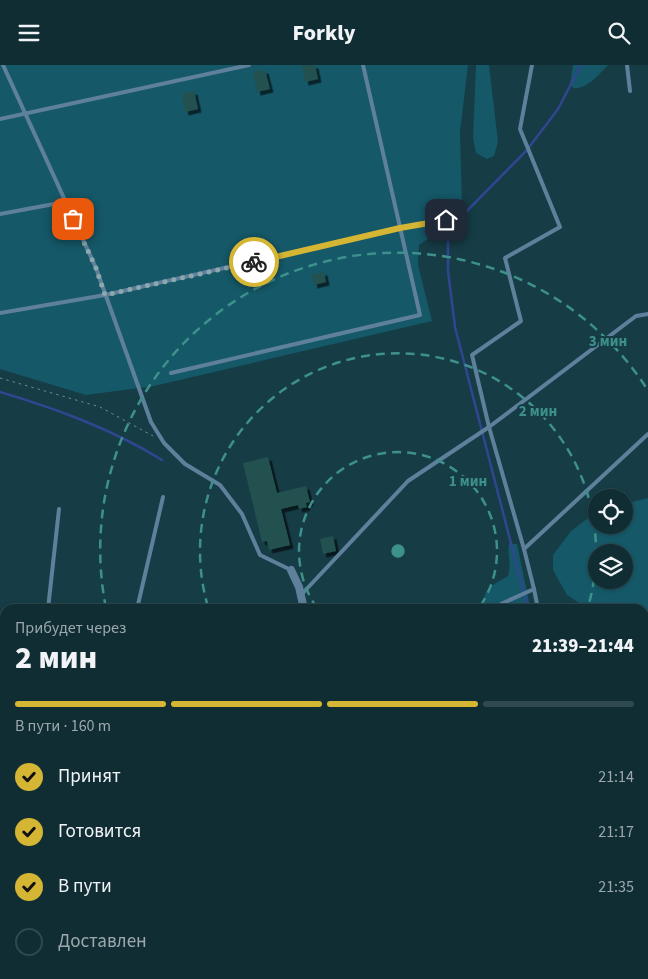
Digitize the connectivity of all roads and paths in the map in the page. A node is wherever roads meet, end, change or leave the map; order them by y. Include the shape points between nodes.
1 (3, 65) edge
2 (249, 65) edge
3 (363, 65) edge
4 (532, 65) edge
5 (627, 65) edge
6 (630, 91) dead end
7 (24, 114) junction
8 (0, 119) edge
9 (65, 202) junction
10 (0, 214) edge
11 (446, 220) dead end
12 (400, 228) junction
13 (105, 295) junction
14 (0, 313) edge
15 (648, 314) edge
16 (171, 373) dead end
17 (0, 378) edge
18 (489, 427) junction
19 (648, 434) edge
20 (164, 443) junction
21 (163, 497) dead end
22 (59, 509) dead end
23 (524, 549) junction
24 (291, 570) joint
25 (534, 589) junction
26 (301, 595) junction
27 (49, 604) edge
28 (138, 604) edge
29 (303, 604) edge
30 (501, 604) edge
31 (537, 604) edge

1 - 7 lane
2 - 7 lane
3 - 12 lane
4 - 18 lane via 520,129 560,227 504,257 521,321 472,355
5 - 6 lane
7 - 8 lane
7 - 9 lane
9 - 10 lane
9 - 13 lane
11 - 12 lane
12 - 13 lane
12 - 16 lane via 420,315
13 - 14 lane
13 - 20 lane via 151,422
15 - 18 lane via 636,316
17 - 20 path via 100,407
18 - 23 lane
18 - 26 lane via 408,481
19 - 23 lane
20 - 24 lane via 185,464 220,485 242,514 260,555
21 - 28 lane
22 - 27 lane
23 - 25 lane
24 - 26 street
25 - 30 lane
25 - 31 lane
26 - 29 street

